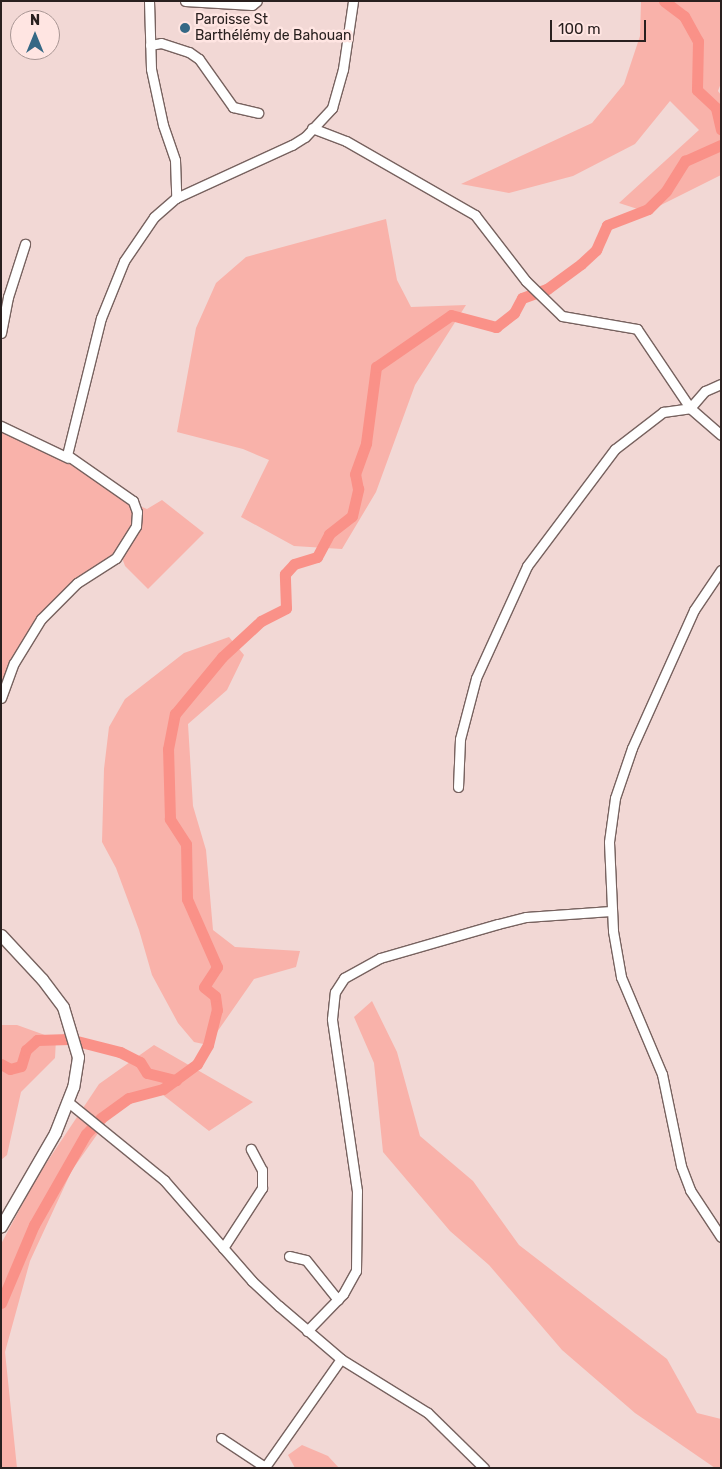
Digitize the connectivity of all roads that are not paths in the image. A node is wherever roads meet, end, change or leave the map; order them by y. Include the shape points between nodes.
1 (149, 1) edge
2 (185, 1) edge
3 (257, 1) edge
4 (353, 1) edge
5 (150, 45) junction
6 (258, 113) dead end
7 (312, 128) junction
8 (176, 198) junction
9 (25, 244) dead end
10 (1, 333) edge
11 (721, 384) edge
12 (690, 408) junction
13 (1, 426) edge
14 (721, 435) edge
15 (68, 458) junction
16 (721, 570) edge
17 (1, 698) edge
18 (458, 787) dead end
19 (611, 911) junction
20 (1, 935) edge
21 (67, 1101) junction
22 (251, 1149) dead end
23 (1, 1226) edge
24 (721, 1237) edge
25 (223, 1248) junction
26 (289, 1256) dead end
27 (338, 1300) junction
28 (307, 1331) junction
29 (341, 1359) junction
30 (221, 1438) dead end
31 (484, 1468) edge

1 - 5 street
2 - 3 street via 252,5
4 - 7 street via 343,68 332,108
5 - 6 street via 161,43 189,52 199,59 233,107
5 - 8 street via 161,116 175,160
7 - 8 street via 292,146
7 - 12 street via 346,141 470,212 526,281 566,318 637,329
8 - 15 street via 140,236 112,288 101,318
9 - 10 street via 8,297
11 - 12 street via 705,391
12 - 14 street
12 - 18 street via 663,412 615,449 518,579 476,678 460,739
13 - 15 street
15 - 17 street via 133,501 138,512 136,526 116,558 77,583 40,619 14,663
16 - 19 street via 694,610 621,776 608,842
19 - 24 street via 621,977 662,1074 681,1166 690,1190
19 - 27 street via 526,917 498,924 380,958 344,978 335,992 332,1019 357,1191 358,1242 356,1271
20 - 21 main road via 56,998 67,1017 74,1043 76,1076
21 - 23 main road via 38,1167
21 - 25 street via 164,1180
22 - 25 street via 262,1170 262,1188
25 - 28 street via 252,1281
26 - 27 street via 306,1260
27 - 28 street
28 - 29 street
29 - 30 street via 265,1467
29 - 31 street via 428,1413

